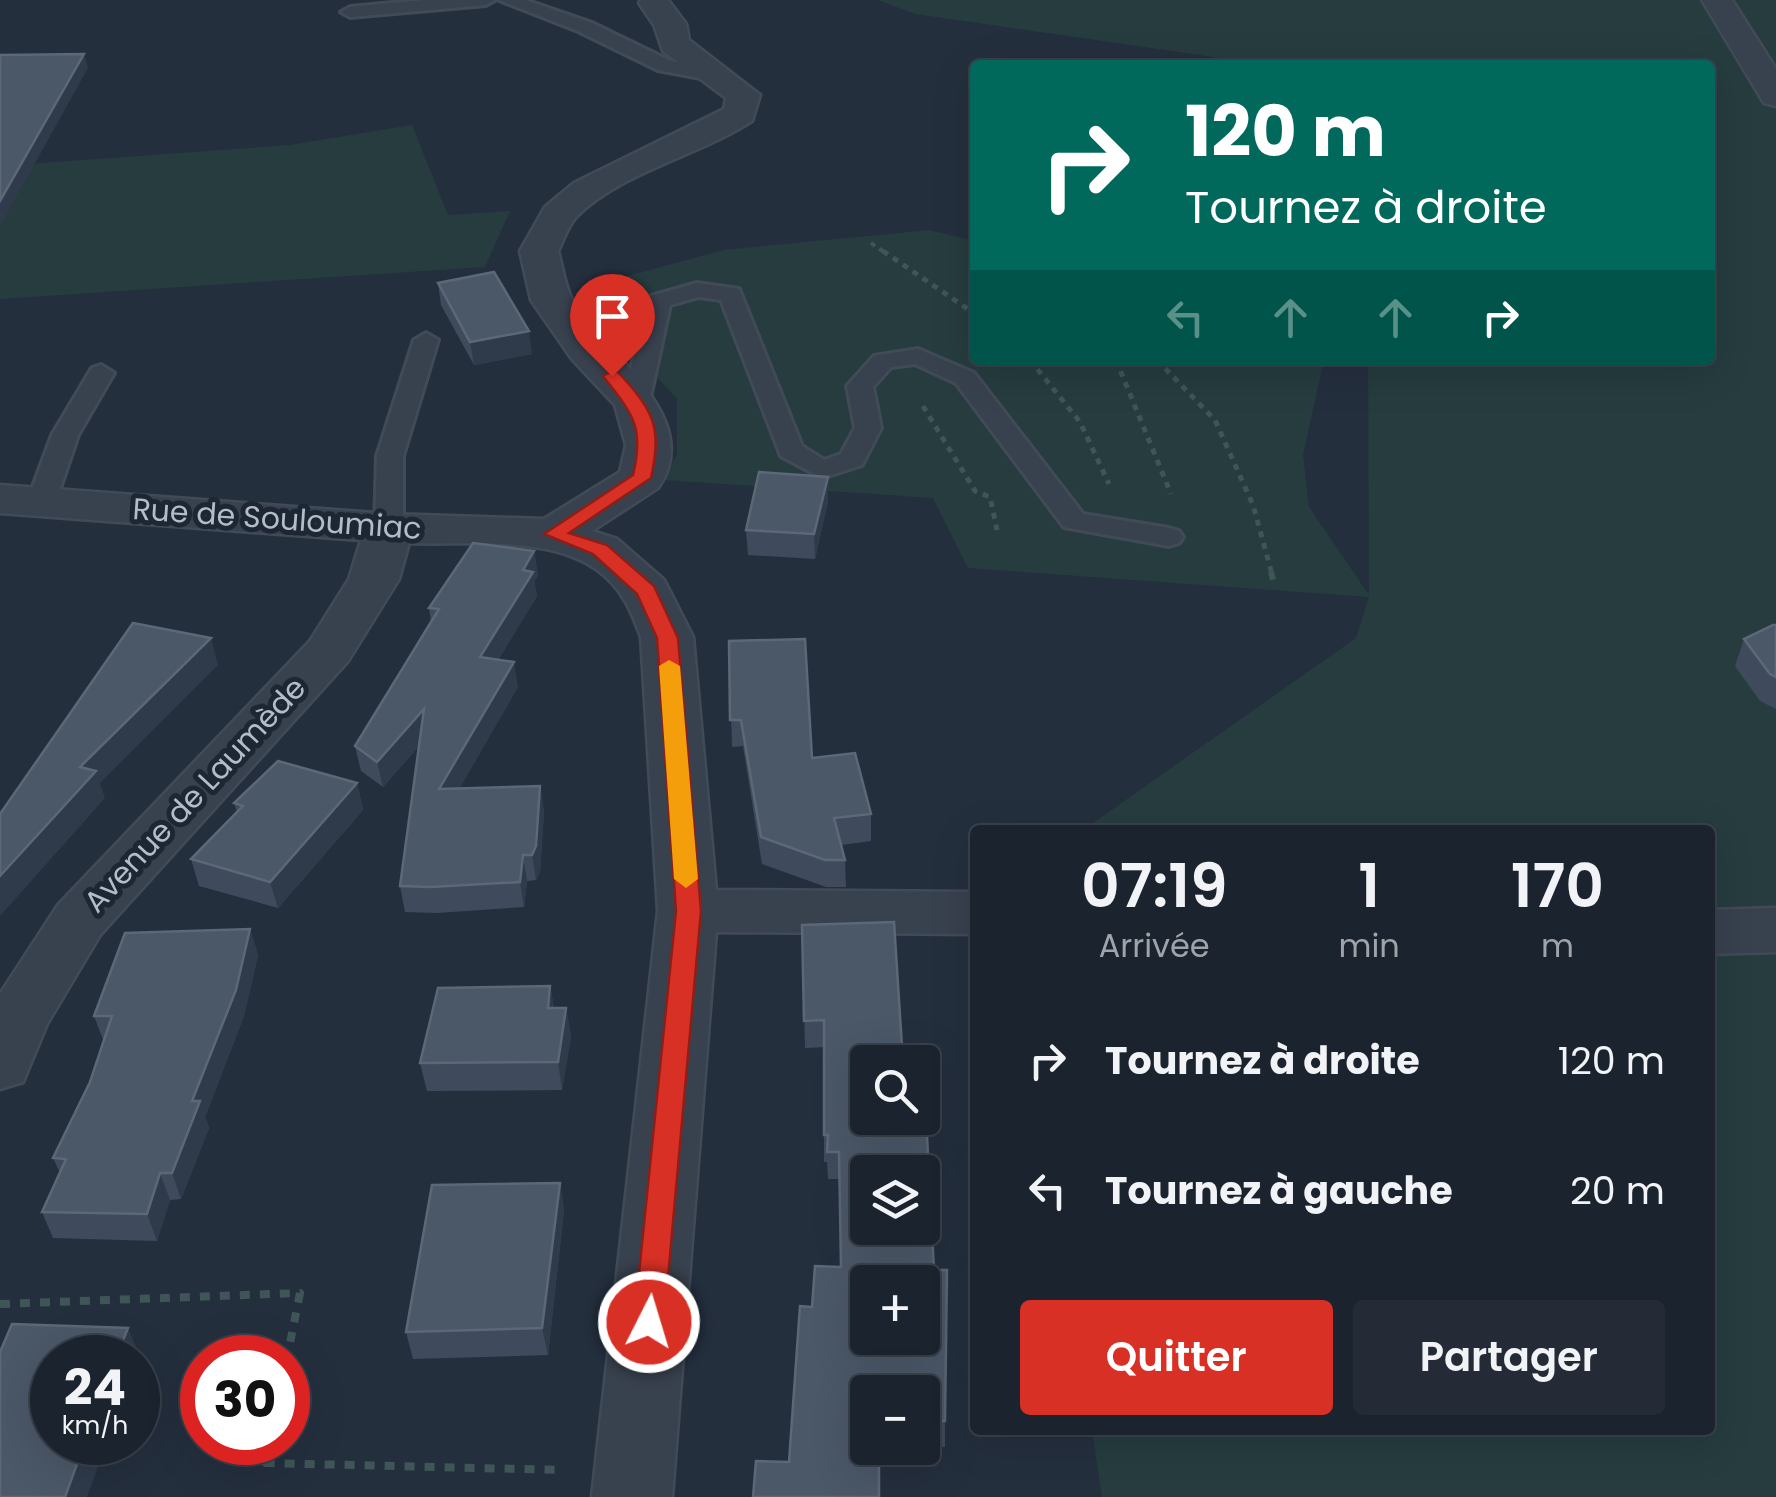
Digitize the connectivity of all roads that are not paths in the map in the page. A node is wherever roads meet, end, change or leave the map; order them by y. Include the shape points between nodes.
1 (486, 0) edge
2 (508, 0) edge
3 (1718, 0) edge
4 (654, 3) dead end
5 (350, 12) dead end
6 (722, 76) junction
7 (1776, 96) edge
8 (426, 340) dead end
9 (101, 374) dead end
10 (636, 402) junction
11 (20, 501) edge
12 (389, 528) junction
13 (554, 534) junction
14 (1169, 537) road end
15 (688, 911) junction
16 (970, 913) edge
17 (1776, 930) edge
18 (1715, 932) edge
19 (0, 1064) edge
20 (633, 1484) edge

1 - 5 lane
2 - 6 lane via 665,66
3 - 7 street
4 - 6 street via 670,24 674,44
6 - 10 street via 743,94 740,114 566,206 539,251 551,300 586,350
8 - 12 lane via 390,456
9 - 11 lane
10 - 13 street via 650,445 642,478
10 - 14 lane via 659,301 697,290 732,294 790,450 822,470 852,459 868,428 860,386 883,361 918,356 964,378 1074,521
11 - 12 street, Rue de Souloumiac
12 - 13 street, Rue de Souloumiac
12 - 19 street, Avenue de Laumède via 374,580 330,650 79,920 16,1022
13 - 15 street, Rue de Souloumiac via 600,549 635,580 667,638
15 - 16 street
15 - 20 street, Rue de Souloumiac
17 - 18 street

